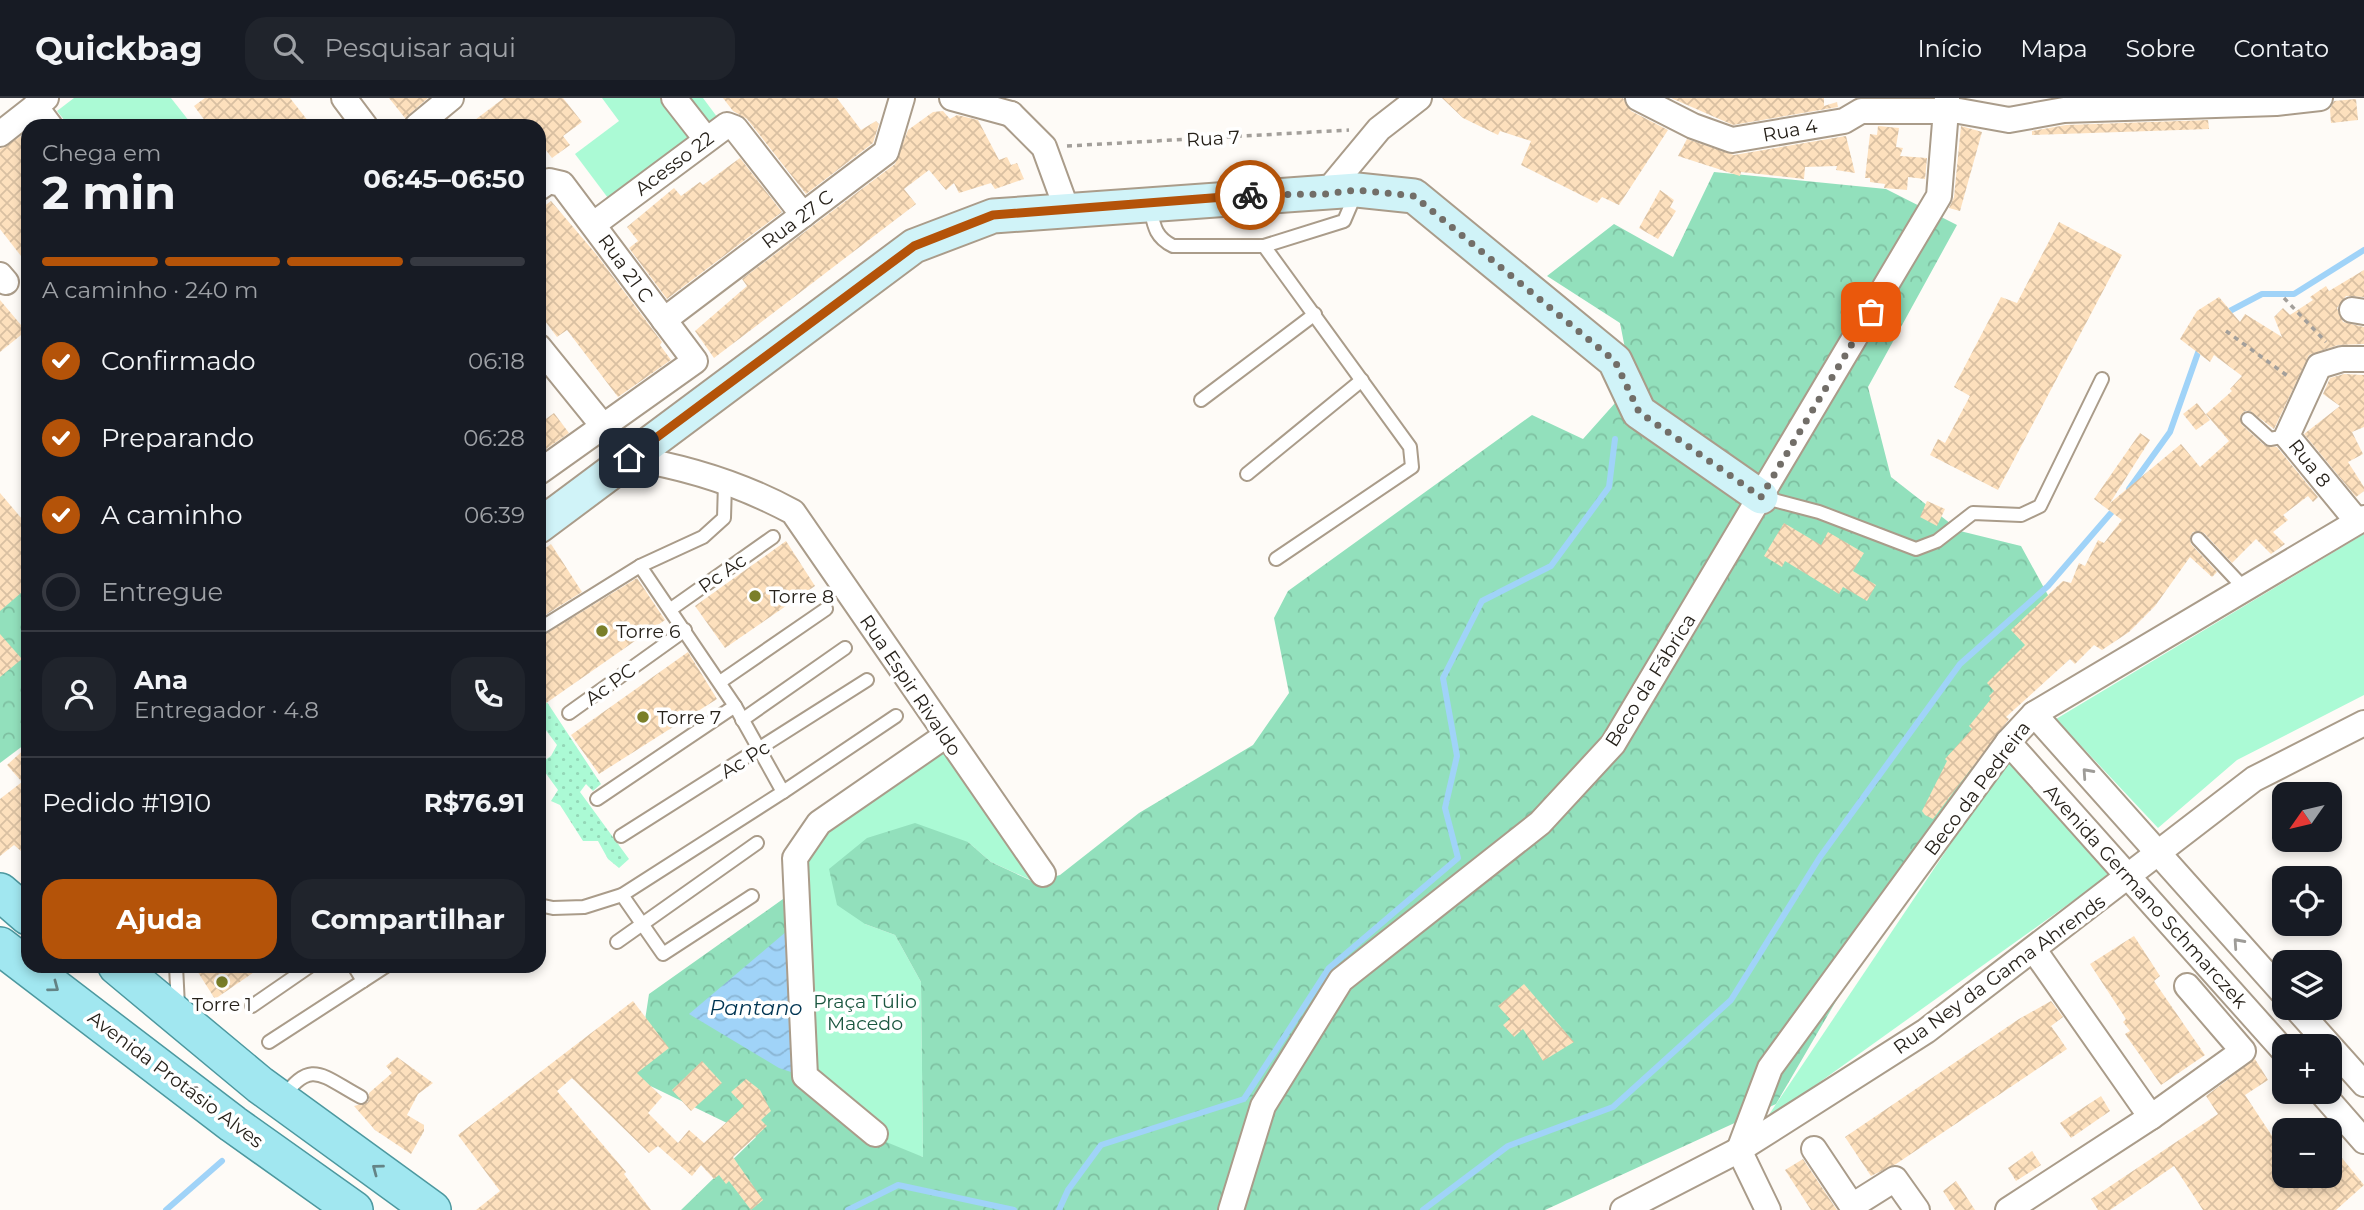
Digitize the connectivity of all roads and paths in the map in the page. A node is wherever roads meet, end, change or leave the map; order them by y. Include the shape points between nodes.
1 (344, 98) edge
2 (451, 98) edge
3 (674, 98) edge
4 (902, 98) edge
5 (952, 98) edge
6 (1419, 98) edge
7 (1638, 98) edge
8 (1989, 98) edge
9 (2311, 98) edge
10 (40, 102) edge
11 (1857, 104) edge
12 (1016, 106) edge
13 (1951, 107) edge
14 (47, 119) edge
15 (360, 119) edge
16 (426, 119) edge
17 (1380, 129) junction
18 (0, 134) edge
19 (706, 139) junction
20 (1044, 147) junction
21 (546, 184) edge
22 (1341, 192) junction
23 (1149, 203) junction
24 (1067, 209) junction
25 (803, 215) junction
26 (594, 224) junction
27 (1264, 246) junction
28 (2284, 298) dead end
29 (1315, 314) junction
30 (664, 320) junction
31 (2226, 331) dead end
32 (546, 356) edge
33 (2353, 359) edge
34 (2102, 379) dead end
35 (1362, 380) junction
36 (2308, 390) junction
37 (1202, 400) dead end
38 (2248, 419) dead end
39 (603, 427) junction
40 (2287, 436) junction
41 (629, 458) junction
42 (546, 467) edge
43 (1247, 474) dead end
44 (725, 483) junction
45 (1761, 497) junction
46 (2360, 519) edge
47 (546, 521) edge
48 (773, 537) dead end
49 (2198, 538) dead end
50 (1276, 559) dead end
51 (640, 566) junction
52 (2244, 588) junction
53 (671, 609) junction
54 (826, 609) dead end
55 (546, 625) edge
56 (685, 630) junction
57 (845, 648) dead end
58 (867, 680) dead end
59 (720, 682) junction
60 (735, 706) junction
61 (569, 713) dead end
62 (2034, 714) junction
63 (896, 716) dead end
64 (742, 720) junction
65 (2364, 723) edge
66 (945, 736) junction
67 (2008, 742) junction
68 (758, 751) junction
69 (783, 792) junction
70 (597, 799) dead end
71 (621, 836) dead end
72 (757, 843) dead end
73 (2157, 852) junction
74 (1043, 874) dead end
75 (2129, 877) junction
76 (0, 892) edge
77 (622, 895) junction
78 (752, 896) dead end
79 (546, 906) edge
80 (21, 910) edge
81 (641, 924) junction
82 (617, 942) dead end
83 (0, 946) edge
84 (2034, 950) junction
85 (21, 962) edge
86 (35, 973) edge
87 (126, 973) edge
88 (176, 973) edge
89 (300, 973) edge
90 (358, 973) edge
91 (375, 973) edge
92 (363, 981) junction
93 (2272, 981) edge
94 (2187, 986) dead end
95 (252, 1006) dead end
96 (179, 1017) junction
97 (2307, 1020) edge
98 (2272, 1038) edge
99 (269, 1042) dead end
100 (2364, 1084) edge
101 (271, 1092) junction
102 (361, 1097) dead end
103 (2332, 1104) edge
104 (2151, 1117) junction
105 (233, 1124) junction
106 (323, 1128) junction
107 (875, 1134) dead end
108 (2364, 1141) edge
109 (1814, 1149) dead end
110 (1739, 1150) junction
111 (292, 1166) junction
112 (354, 1210) edge
113 (432, 1210) edge
114 (1231, 1210) edge
115 (1623, 1210) edge
116 (1768, 1210) edge
117 (1917, 1210) edge
118 (2008, 1210) edge

1 - 15 street
2 - 16 street
3 - 19 street
4 - 25 street, Rua 27 C via 886,152
5 - 12 street
6 - 17 street
7 - 11 street, Rua 4 via 1693,127 1732,140 1844,121
8 - 13 street
9 - 13 street via 2064,110 2009,120
10 - 14 street
10 - 18 street
11 - 13 street, Rua 4
12 - 20 street
13 - 45 street, Beco da Fábrica via 1939,196
17 - 20 path, Rua 7
17 - 22 street
19 - 25 street, Acesso 22 via 727,125 735,128
19 - 26 street, Acesso 22
20 - 24 street
21 - 26 street, Rua 21 C via 562,184
22 - 23 street
22 - 27 lane via 1344,221
22 - 45 street via 1414,196 1615,361 1639,412
23 - 24 street
23 - 27 lane via 1154,229 1161,240 1173,246
24 - 41 street via 993,215 914,246
25 - 30 street, Rua 27 C
26 - 30 street, Rua 21 C
27 - 29 lane
28 - 33 path
29 - 35 lane
29 - 37 lane
30 - 39 street, Rua 21 C via 695,361
31 - 36 path
32 - 39 street
33 - 36 street, Rua 8 via 2319,366
34 - 45 lane via 2040,506 2021,515 1973,513 1937,541 1916,549 1819,512
35 - 43 lane
35 - 50 lane via 1410,447 1412,467
36 - 40 street, Rua 8
38 - 40 lane via 2270,439
39 - 41 street
39 - 42 street
40 - 46 street, Rua 8
41 - 44 street, Rua Espir Rivaldo via 670,464
41 - 47 street
44 - 51 lane via 724,518 703,537
44 - 66 street, Rua Espir Rivaldo via 793,512
45 - 114 street, Beco da Fábrica via 1613,744 1540,823 1341,981 1263,1107
46 - 52 street, Beco da Pedreira
48 - 53 lane, Pc Ac
49 - 52 lane
51 - 53 lane
51 - 55 lane
52 - 62 street, Beco da Pedreira
53 - 56 lane
54 - 59 lane
56 - 59 lane
56 - 61 lane, Ac PC
57 - 64 lane, Ac PC
58 - 68 lane, Ac Pc
59 - 60 lane
60 - 64 lane
60 - 70 lane
62 - 67 street, Beco da Pedreira
73 -> 62 street, Avenida Germano Schmarczek
63 - 69 lane
64 - 68 lane
65 - 73 street, Rua Ney da Gama Ahrends via 2254,779
66 - 74 street, Rua Espir Rivaldo
66 - 107 street via 819,823 795,858 805,1076
67 - 75 street, Avenida Germano Schmarczek
67 - 110 street, Beco da Pedreira via 1770,1068
68 - 69 lane
68 - 71 lane, Ac Pc
69 - 77 lane
72 - 81 lane
73 - 75 street, Rua Ney da Gama Ahrends
93 -> 73 street, Avenida Germano Schmarczek
75 - 84 street, Rua Ney da Gama Ahrends
75 - 98 street, Avenida Germano Schmarczek
76 - 80 main road
77 - 79 lane via 584,907
77 - 81 lane
78 - 81 lane via 668,953 659,951
81 - 82 lane
83 -> 85 main road, Avenida Protásio Alves
84 - 104 street
84 - 110 street, Rua Ney da Gama Ahrends via 1926,1031
86 -> 105 main road, Avenida Protásio Alves
87 - 96 main road
88 - 96 lane
89 - 95 lane
90 - 92 lane
91 - 92 lane
92 - 99 lane
94 - 104 street via 2243,1051
96 - 101 main road
97 - 100 street
101 - 102 lane via 305,1074 320,1075
101 - 105 main road via 265,1117 246,1126
101 - 106 main road
103 - 108 street
104 - 118 street
105 - 111 main road, Avenida Protásio Alves
106 - 111 main road via 288,1132 284,1139
113 -> 106 main road
109 - 117 street via 1852,1206 1895,1179
110 - 115 street, Rua Ney da Gama Ahrends
110 - 116 street
111 - 112 main road, Avenida Protásio Alves

